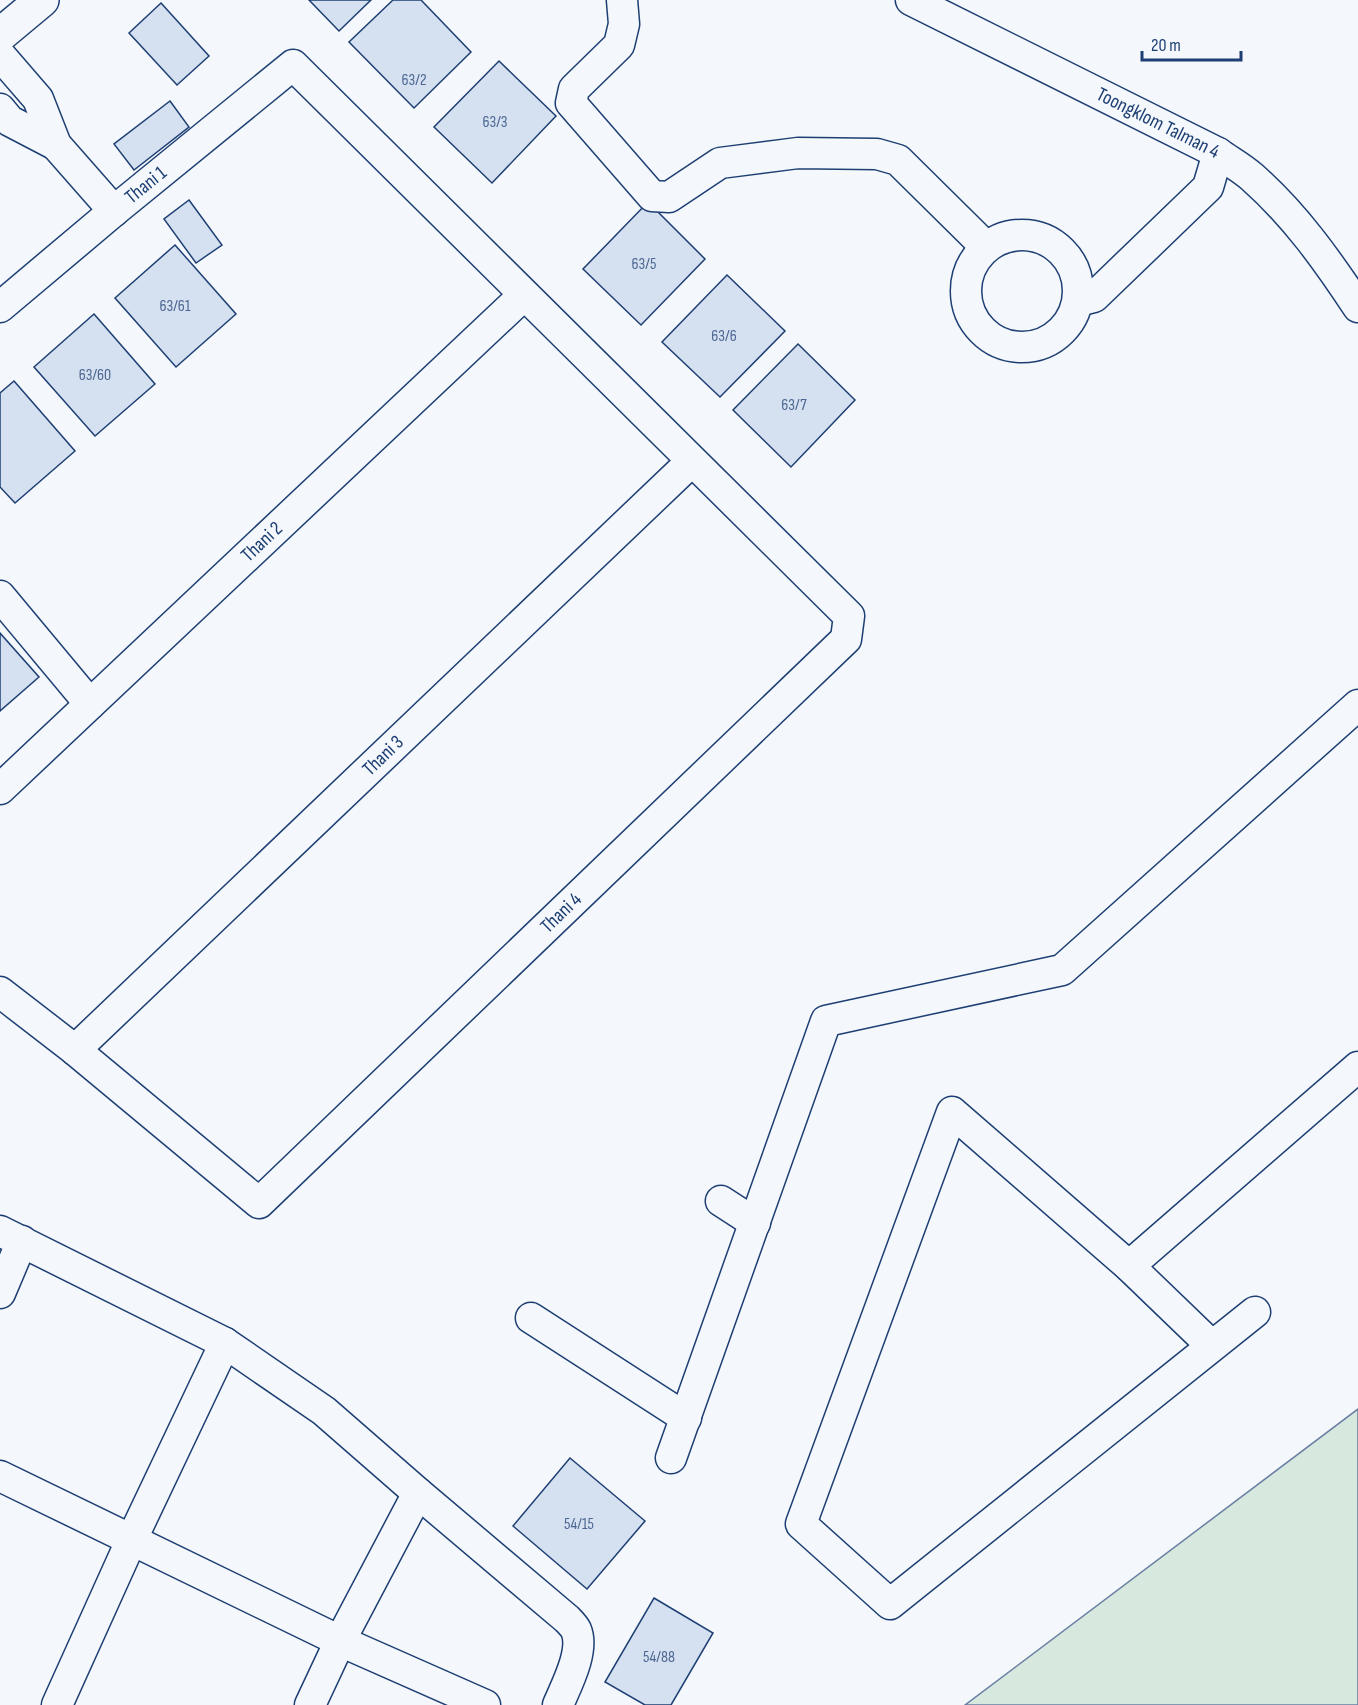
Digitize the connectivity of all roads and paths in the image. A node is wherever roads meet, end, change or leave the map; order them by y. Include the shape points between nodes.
1 (42, 0) edge
2 (622, 0) edge
3 (911, 0) edge
4 (0, 35) edge
5 (0, 55) edge
6 (0, 109) edge
7 (56, 145) junction
8 (1218, 153) junction
9 (114, 211) junction
10 (986, 247) junction
11 (525, 295) junction
12 (1078, 301) junction
13 (0, 307) edge
14 (1358, 307) edge
15 (692, 461) junction
16 (0, 596) edge
17 (90, 704) junction
18 (1358, 705) edge
19 (0, 789) edge
20 (0, 992) edge
21 (75, 1050) junction
22 (1358, 1067) edge
23 (721, 1201) dead end
24 (754, 1223) junction
25 (11, 1236) edge
26 (1129, 1266) junction
27 (0, 1293) edge
28 (1255, 1312) dead end
29 (531, 1318) dead end
30 (225, 1342) junction
31 (1212, 1346) junction
32 (686, 1418) junction
33 (671, 1458) dead end
34 (0, 1476) edge
35 (417, 1493) junction
36 (131, 1541) junction
37 (340, 1641) junction
38 (57, 1705) edge
39 (310, 1705) edge
40 (485, 1705) edge
41 (558, 1705) edge

1 - 4 street
2 - 10 street via 624,24 619,45 573,89 571,103 652,196 669,197 720,163 798,153 877,154 898,160
3 - 8 street, Toongklom Talman 4
5 - 7 street via 38,99
6 - 7 street via 10,121
7 - 9 street
8 - 12 street via 1208,187 1094,297
8 - 14 street, Toongklom Talman 4 via 1251,176 1285,210 1319,249
9 - 11 street, Thani 1 via 293,65
9 - 13 street, Thani 1
10 - 12 street via 1004,237 1027,234 1049,241 1067,256 1077,278
10 - 12 street via 971,267 966,287 968,308 978,327 994,340 1015,346 1036,345 1055,336 1070,321
11 - 15 street
11 - 17 street, Thani 2
15 - 21 street, Thani 3
15 - 21 street, Thani 4 via 849,616 846,639 259,1203
16 - 17 street
17 - 19 street, Thani 2
18 - 24 street via 1062,970 826,1021
20 - 21 street
22 - 26 street
23 - 24 street
24 - 32 street
25 - 27 street
25 - 30 street
26 - 31 street
26 - 31 street via 952,1112 801,1524 890,1604
28 - 31 street
29 - 32 street
30 - 35 street via 324,1411
30 - 36 street
32 - 33 street
34 - 36 street
35 - 37 street
35 - 41 street via 567,1618 576,1630 579,1645
36 - 37 street
36 - 38 street
37 - 39 street
37 - 40 street

